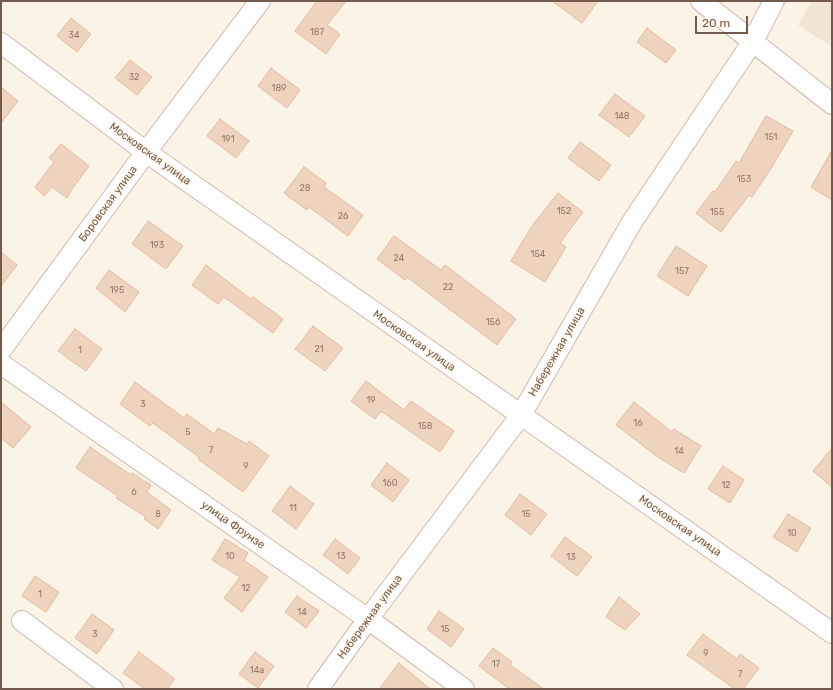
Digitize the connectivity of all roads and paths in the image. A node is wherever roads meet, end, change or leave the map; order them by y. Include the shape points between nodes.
1 (260, 1) edge
2 (701, 1) edge
3 (774, 1) edge
4 (753, 41) junction
5 (1, 43) edge
6 (832, 104) edge
7 (146, 152) junction
8 (1, 350) edge
9 (1, 364) edge
10 (521, 415) junction
11 (368, 619) junction
12 (22, 621) dead end
13 (832, 633) edge
14 (113, 689) edge
15 (318, 689) edge
16 (464, 689) edge

1 - 7 street, Боровская улица
2 - 4 street
3 - 4 street, Набережная улица
4 - 6 street
4 - 10 street, Набережная улица via 632,222
5 - 7 street, Московская улица
7 - 8 street, Боровская улица
7 - 10 street, Московская улица
9 - 11 street, улица Фрунзе
10 - 11 street, Набережная улица
10 - 13 street, Московская улица
11 - 15 street, Набережная улица
11 - 16 street, улица Фрунзе
12 - 14 street

